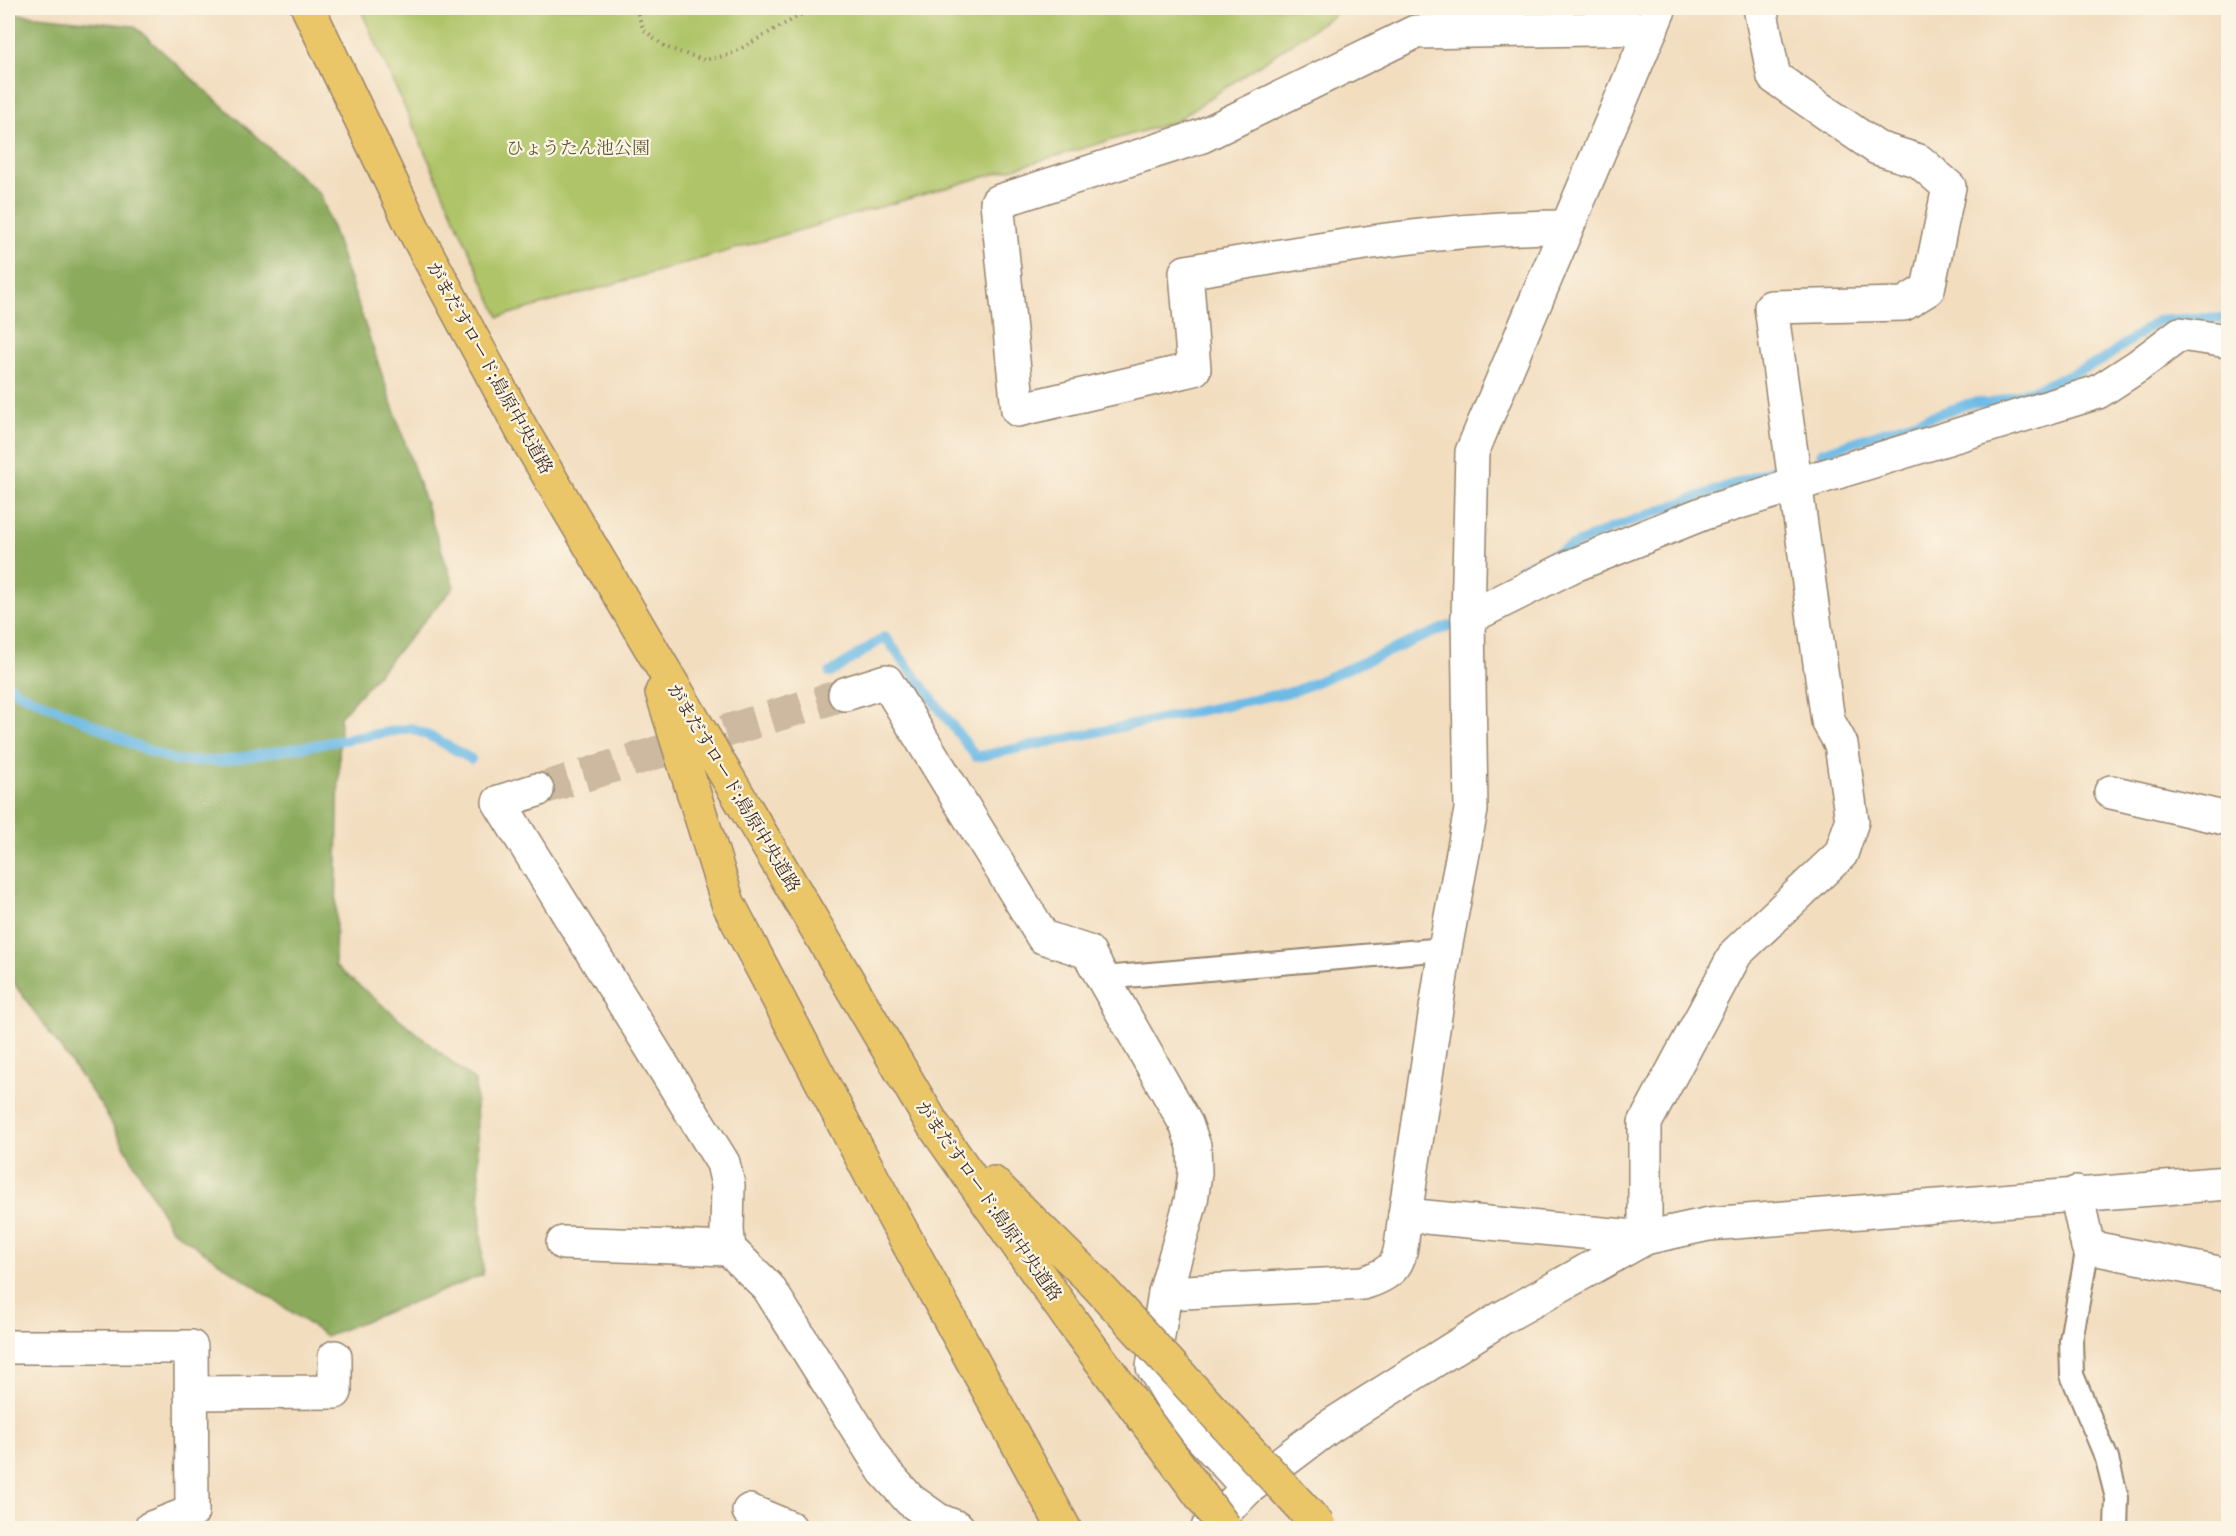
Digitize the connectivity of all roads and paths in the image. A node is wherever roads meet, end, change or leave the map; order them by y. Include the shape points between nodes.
1 (308, 8) edge
2 (636, 8) edge
3 (813, 8) edge
4 (1760, 8) edge
5 (1656, 18) edge
6 (1567, 227) junction
7 (2229, 341) edge
8 (1795, 484) junction
9 (1468, 618) junction
10 (645, 637) junction
11 (845, 694) tunnel mouth
12 (537, 790) tunnel mouth
13 (2111, 792) dead end
14 (2229, 819) edge
15 (1445, 949) junction
16 (1102, 978) junction
17 (932, 1123) junction
18 (2229, 1183) edge
19 (2076, 1193) junction
20 (1405, 1215) junction
21 (1645, 1238) junction
22 (563, 1243) dead end
23 (2088, 1246) junction
24 (729, 1249) junction
25 (2229, 1275) edge
26 (1165, 1293) junction
27 (8, 1347) edge
28 (335, 1357) dead end
29 (192, 1393) junction
30 (1248, 1488) junction
31 (749, 1510) dead end
32 (151, 1528) edge
33 (790, 1528) edge
34 (958, 1528) edge
35 (1064, 1528) edge
36 (1208, 1528) edge
37 (1224, 1528) edge
38 (1321, 1528) edge
39 (2116, 1528) edge

1 - 10 highway, がまだすロード;島原中央道路 via 418,238 523,432
2 - 3 path via 643,29 665,47 704,60 729,55
4 - 8 street via 1774,77 1877,148 1919,161 1949,188 1928,289 1904,304 1771,307
5 - 6 street
5 - 6 street via 1415,32 1202,136 997,202 1018,410 1194,369 1186,272 1383,240 1511,227
6 - 9 street via 1472,452
7 - 8 street via 2180,334 2098,392
8 - 9 street via 1704,513 1583,562
8 - 21 street via 1828,721 1841,744 1852,821 1841,854 1736,953 1645,1123
9 - 15 street via 1471,810
10 - 17 highway, がまだすロード;島原中央道路
10 - 35 highway via 728,903
11 - 16 street via 886,681 1043,937 1088,952
12 - 24 street via 499,802 723,1163 728,1185
13 - 14 street
15 - 16 lane
15 - 20 street
16 - 26 street via 1186,1124 1194,1146 1196,1173 1191,1201
17 - 37 highway, がまだすロード;島原中央道路, bridge
17 - 38 highway, bridge via 1094,1282
18 - 19 street
19 - 21 street via 1709,1224
19 - 23 street
20 - 21 street
20 - 26 street via 1394,1268 1380,1278 1363,1283
21 - 30 street via 1500,1319 1329,1427
22 - 24 street
23 - 25 street
23 - 39 lane via 2071,1340 2072,1375 2107,1459 2117,1498
24 - 34 street via 768,1287 884,1471 910,1500 938,1520
26 - 30 street via 1153,1367 1183,1417
27 - 29 street via 191,1347
28 - 29 street via 334,1392
29 - 32 street via 192,1512
30 - 36 street
31 - 33 street

